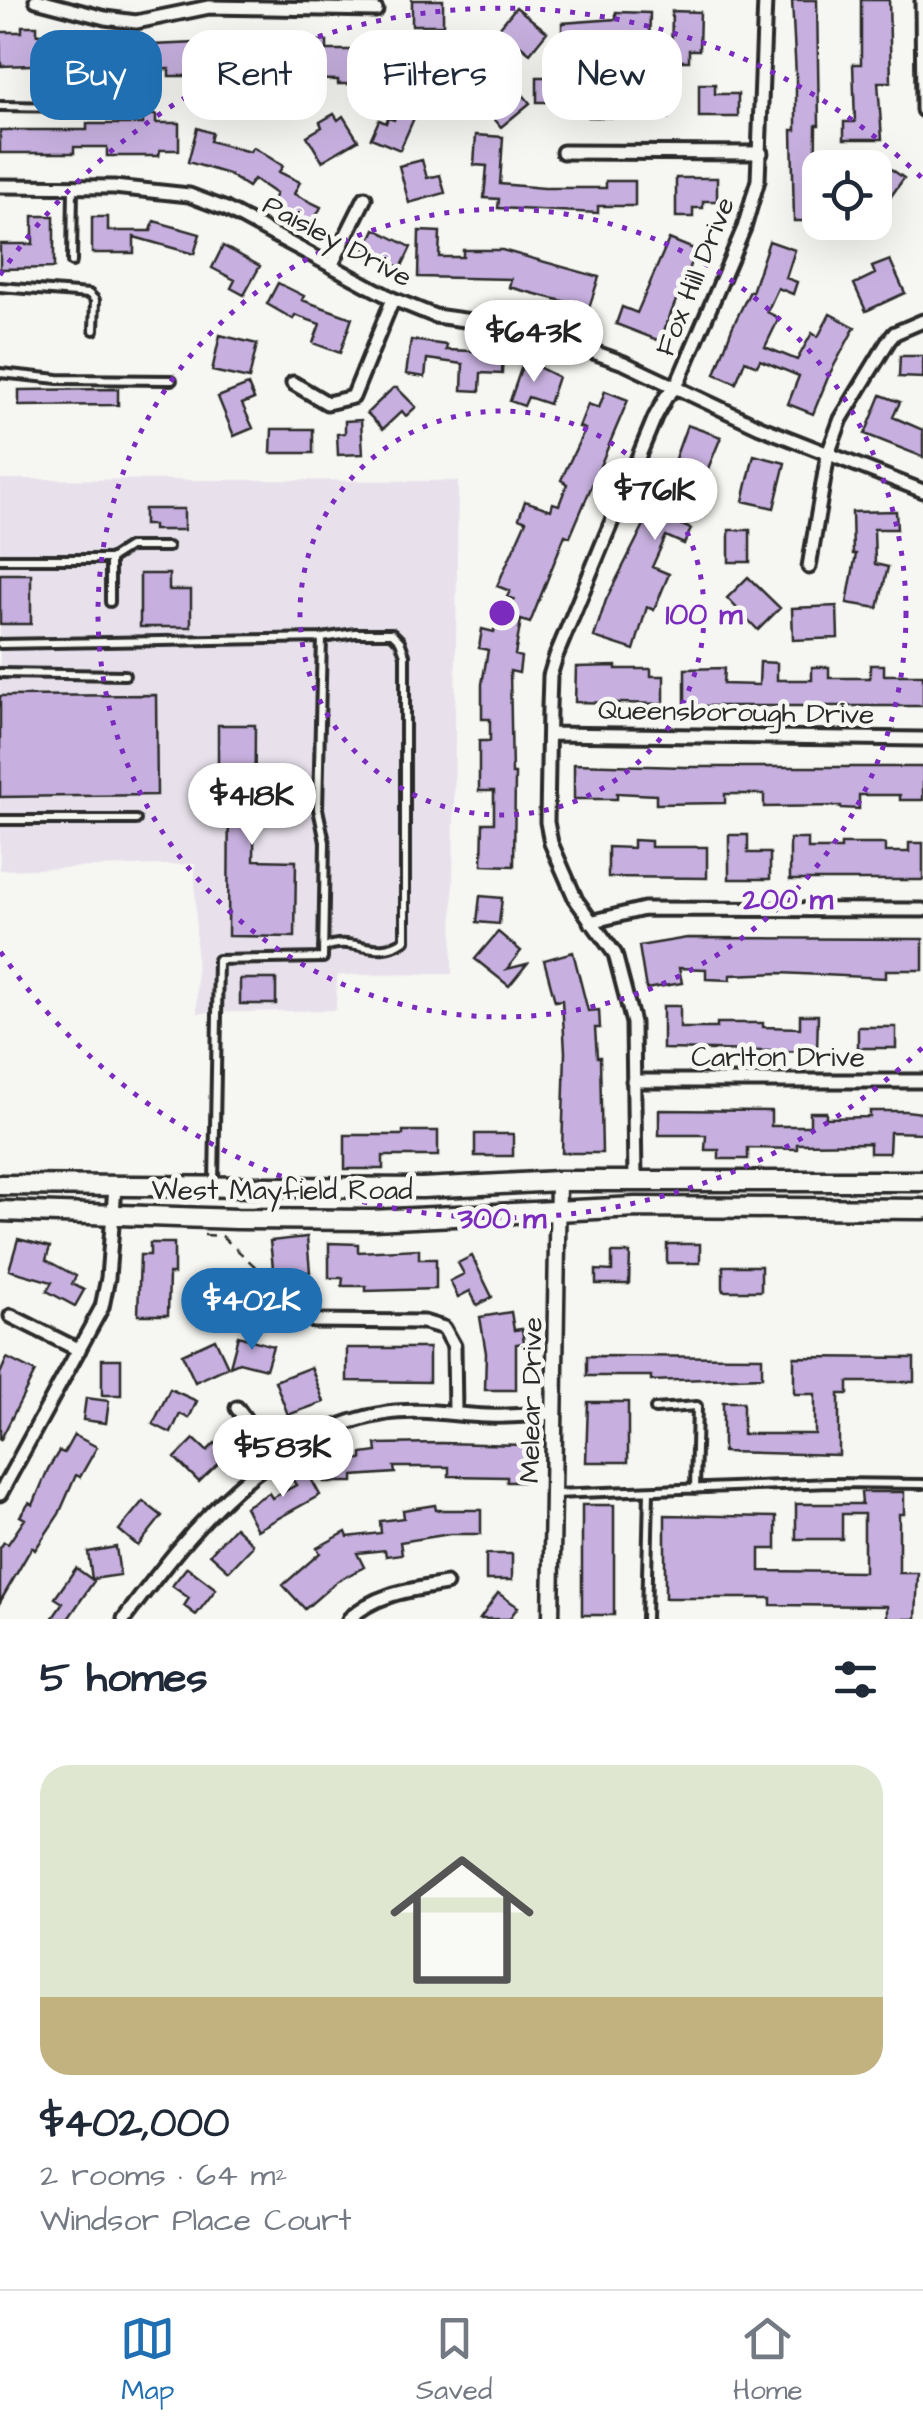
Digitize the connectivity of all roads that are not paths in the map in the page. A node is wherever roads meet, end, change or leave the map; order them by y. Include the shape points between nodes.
1 (36, 0) edge
2 (765, 0) edge
3 (922, 0) edge
4 (376, 10) dead end
5 (0, 106) edge
6 (30, 106) edge
7 (923, 110) edge
8 (563, 152) dead end
9 (761, 153) junction
10 (0, 186) edge
11 (73, 186) junction
12 (365, 198) dead end
13 (72, 262) dead end
14 (331, 266) junction
15 (0, 287) edge
16 (393, 299) junction
17 (923, 320) edge
18 (94, 330) dead end
19 (0, 373) edge
20 (172, 380) dead end
21 (294, 383) dead end
22 (676, 387) junction
23 (828, 454) junction
24 (923, 491) edge
25 (168, 547) dead end
26 (0, 559) edge
27 (110, 559) junction
28 (809, 568) dead end
29 (110, 602) dead end
30 (322, 638) junction
31 (0, 644) edge
32 (0, 673) edge
33 (126, 675) dead end
34 (549, 734) junction
35 (923, 738) edge
36 (0, 820) edge
37 (136, 820) dead end
38 (923, 910) edge
39 (590, 922) junction
40 (323, 948) junction
41 (633, 1081) junction
42 (923, 1081) edge
43 (923, 1181) edge
44 (558, 1182) junction
45 (635, 1183) junction
46 (0, 1185) edge
47 (115, 1187) junction
48 (214, 1188) junction
49 (557, 1209) junction
50 (923, 1209) edge
51 (0, 1211) edge
52 (114, 1216) junction
53 (12, 1316) dead end
54 (314, 1321) road end
55 (79, 1350) junction
56 (237, 1408) dead end
57 (655, 1409) dead end
58 (555, 1412) junction
59 (456, 1413) junction
60 (274, 1459) junction
61 (923, 1484) edge
62 (695, 1489) junction
63 (649, 1492) junction
64 (0, 1494) edge
65 (554, 1494) junction
66 (446, 1584) dead end
67 (124, 1619) edge
68 (350, 1619) edge
69 (552, 1619) edge
70 (646, 1619) edge

1 - 4 street via 136,22 209,7
2 - 9 street, Fox Hill Drive
3 - 7 street
5 - 6 lane
8 - 9 street
9 - 22 street, Fox Hill Drive via 744,228
10 - 11 street, Paisley Drive
11 - 13 lane
11 - 14 street, Paisley Drive via 189,195
12 - 14 street
14 - 16 street, Paisley Drive
15 - 18 lane via 89,294 95,300
16 - 21 street via 353,398 327,402
16 - 22 street, Paisley Drive via 435,316 530,330
17 - 23 street via 888,340
19 - 20 lane
22 - 23 street, Paisley Drive
22 - 34 street, Fox Hill Drive via 655,417 556,656
23 - 24 street, Paisley Drive
23 - 28 street
25 - 27 lane via 129,547
26 - 27 lane
27 - 29 lane
30 - 31 lane
30 - 40 lane
30 - 40 lane via 392,633 400,641 407,824 405,940 376,951 358,944
32 - 33 lane
34 - 35 street, Queensborough Drive
34 - 39 street, Fox Hill Drive via 551,844
36 - 37 lane
38 - 39 street via 644,909
39 - 41 street, Fox Hill Drive via 606,938 621,972 632,1023
40 - 48 lane via 323,958 218,960
41 - 42 street, Carlton Drive
41 - 45 street, Fox Hill Drive
43 - 45 main road, West Mayfield Road
44 - 45 main road, West Mayfield Road
44 - 48 main road, West Mayfield Road
44 - 49 street, Melear Drive
46 - 47 main road, West Mayfield Road
47 - 48 main road, West Mayfield Road
47 - 52 street
49 - 50 main road, West Mayfield Road
49 - 52 main road, West Mayfield Road via 373,1220
49 - 58 street, Melear Drive
51 - 52 main road, West Mayfield Road
52 - 55 street via 102,1307
53 - 55 street
54 - 59 street via 444,1328 454,1346
55 - 64 street
56 - 60 street
57 - 62 lane via 697,1406
58 - 59 street
58 - 65 street, Melear Drive
59 - 60 street via 389,1412 318,1433
60 - 67 street via 180,1544
61 - 62 lane
62 - 63 lane
63 - 65 lane
63 - 70 lane
65 - 69 street, Melear Drive
66 - 68 street via 393,1593

